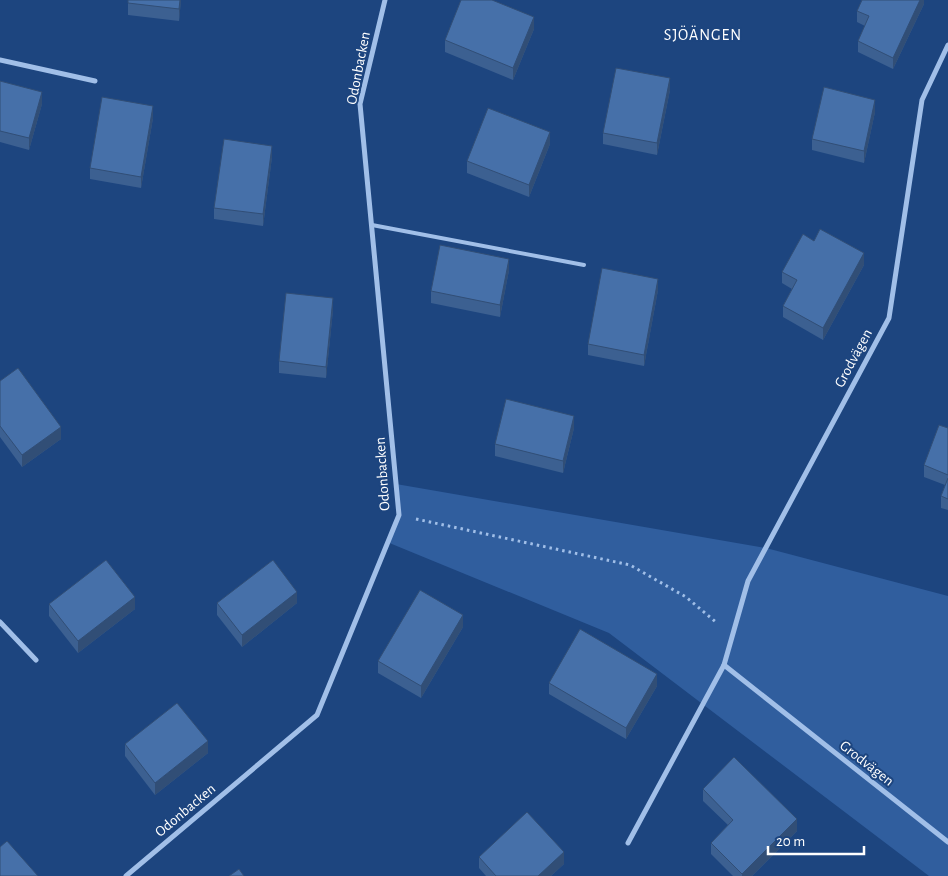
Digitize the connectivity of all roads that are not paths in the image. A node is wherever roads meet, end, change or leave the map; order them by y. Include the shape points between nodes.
1 (385, 0) edge
2 (948, 45) edge
3 (0, 60) edge
4 (95, 81) dead end
5 (372, 225) junction
6 (584, 266) dead end
7 (0, 622) edge
8 (36, 660) dead end
9 (724, 665) junction
10 (948, 842) edge
11 (628, 843) dead end
12 (126, 876) edge

1 - 5 street, Odonbacken via 360,104
2 - 9 street, Grodvägen via 922,100 889,318 748,581
3 - 4 street
5 - 6 lane
5 - 12 street, Odonbacken via 398,515 317,715
7 - 8 street
9 - 10 street, Grodvägen
9 - 11 street, Grodvägen

